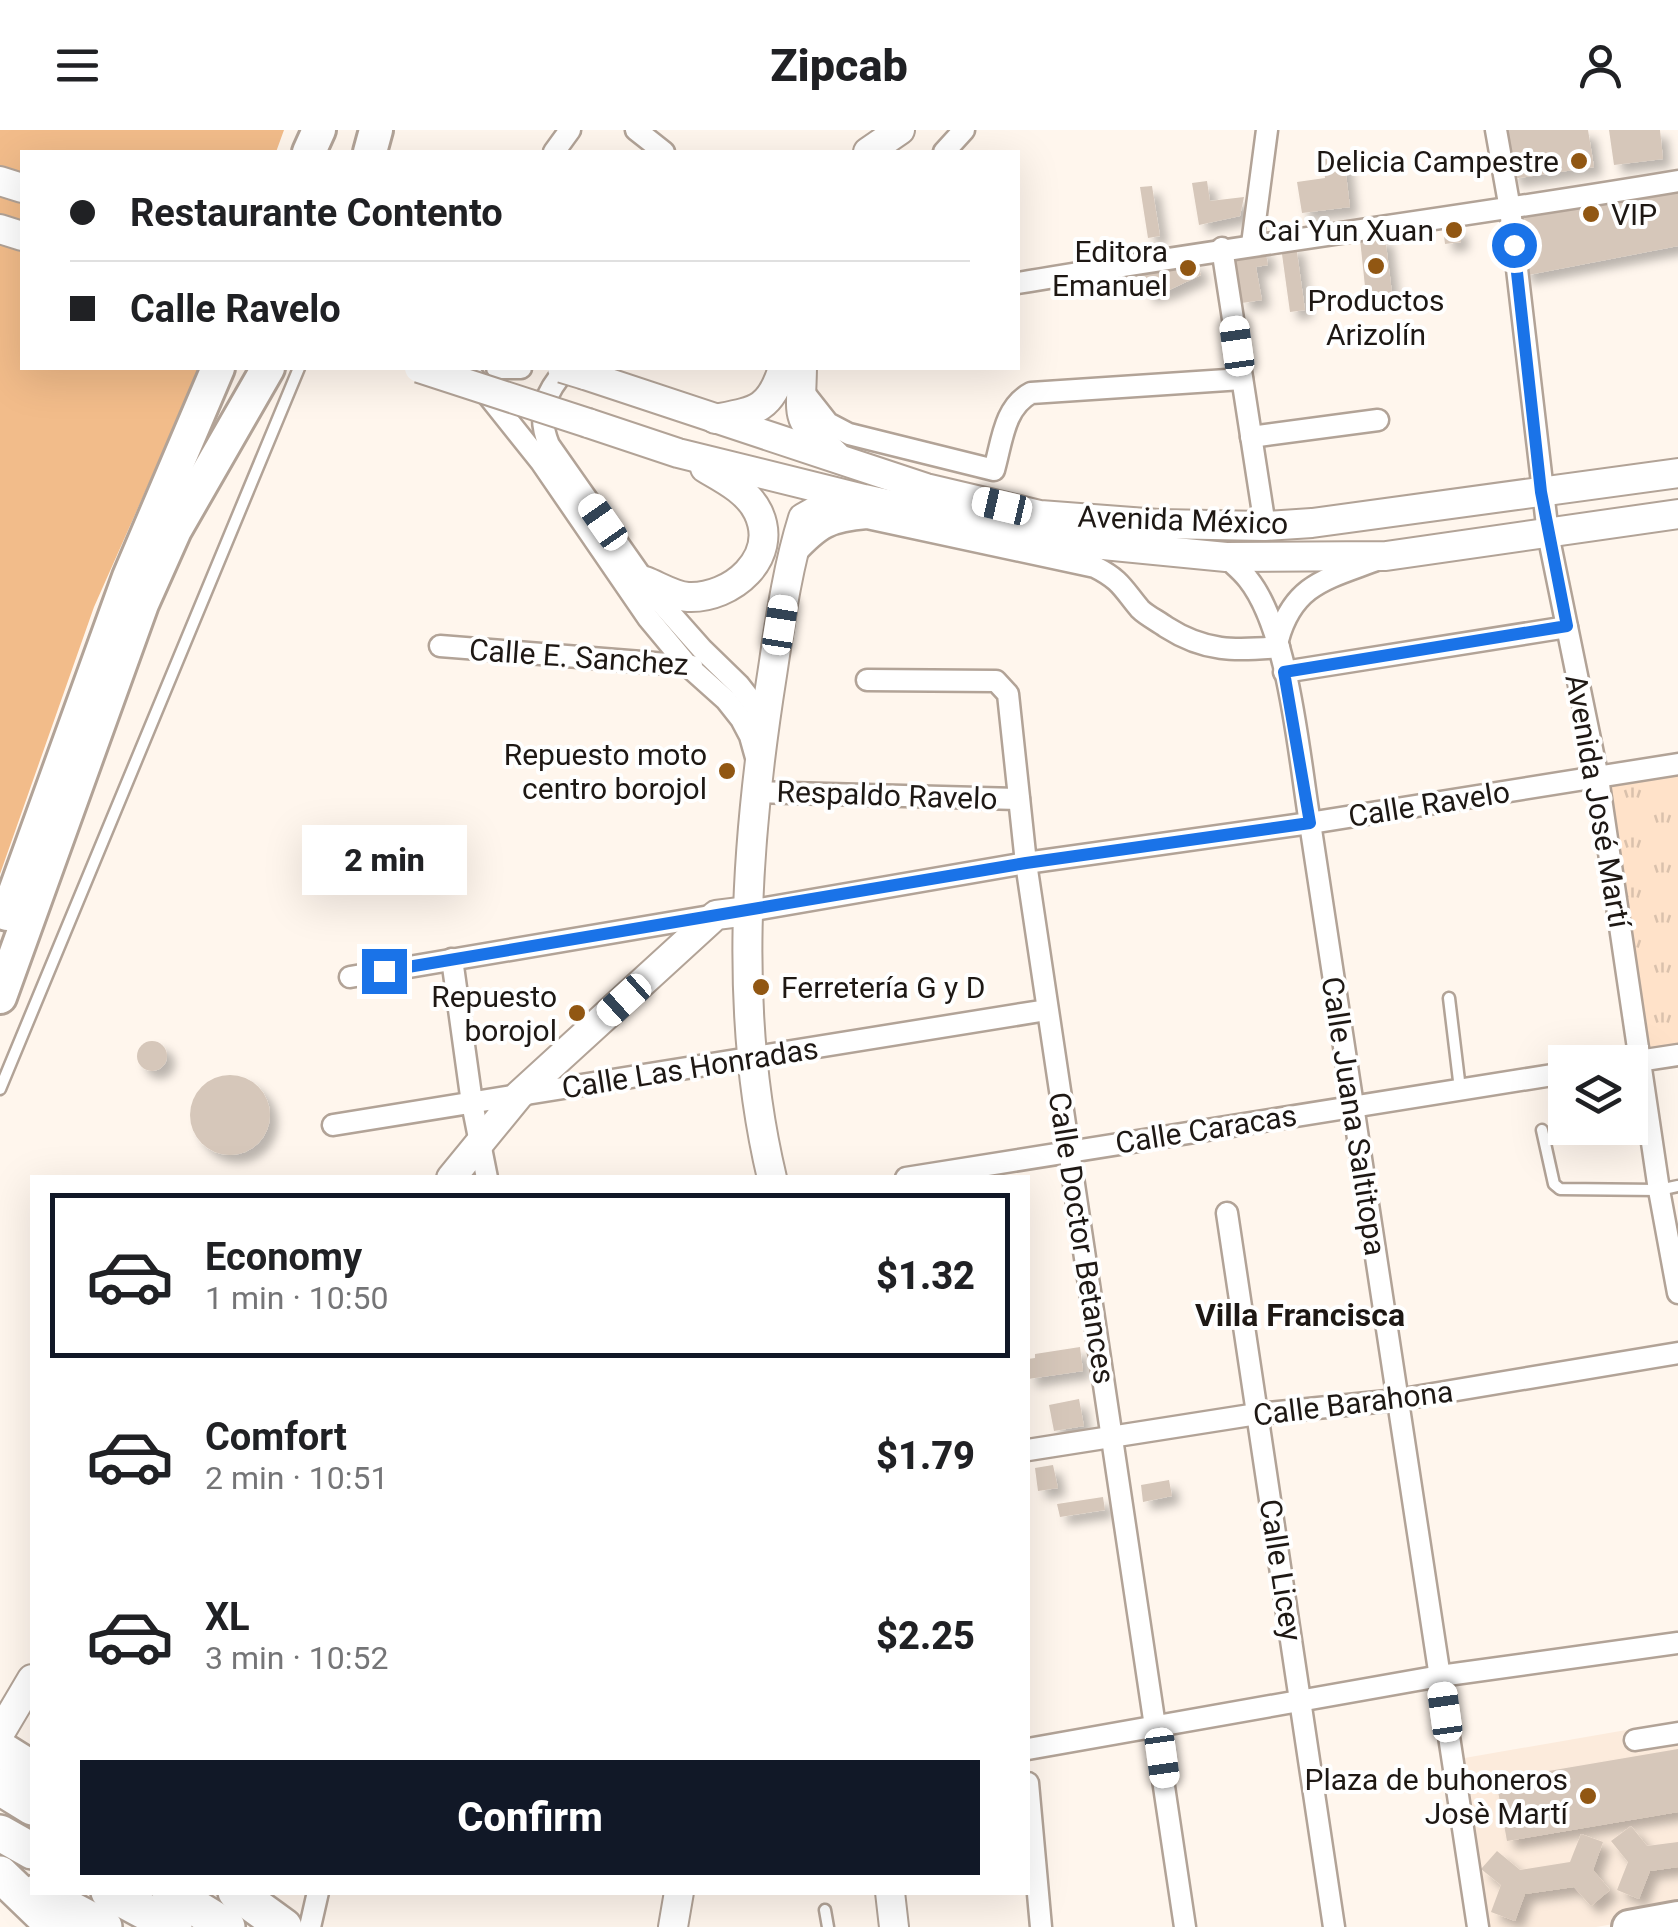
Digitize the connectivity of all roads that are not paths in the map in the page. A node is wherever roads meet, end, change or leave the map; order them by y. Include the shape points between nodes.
1 (636, 130) edge
2 (900, 130) edge
3 (964, 130) edge
4 (1267, 130) edge
5 (1496, 130) edge
6 (661, 150) edge
7 (871, 150) edge
8 (946, 150) edge
9 (1678, 182) edge
10 (1510, 210) junction
11 (1252, 244) junction
12 (1222, 248) junction
13 (1020, 283) edge
14 (217, 370) edge
15 (267, 370) edge
16 (297, 370) edge
17 (426, 370) edge
18 (468, 370) edge
19 (571, 370) edge
20 (782, 370) edge
21 (802, 379) edge
22 (1242, 379) junction
23 (714, 419) junction
24 (1378, 420) dead end
25 (1251, 436) junction
26 (678, 452) junction
27 (840, 460) junction
28 (1678, 473) edge
29 (1541, 492) junction
30 (864, 499) junction
31 (1678, 514) edge
32 (1265, 526) junction
33 (1548, 534) junction
34 (1386, 556) junction
35 (1226, 557) junction
36 (790, 559) junction
37 (645, 581) junction
38 (1567, 626) junction
39 (1278, 643) junction
40 (440, 646) dead end
41 (718, 665) junction
42 (688, 666) junction
43 (1284, 672) junction
44 (867, 680) dead end
45 (764, 723) junction
46 (1678, 764) edge
47 (757, 778) junction
48 (1598, 778) junction
49 (1018, 799) junction
50 (1310, 823) junction
51 (1026, 863) junction
52 (748, 911) junction
53 (716, 915) junction
54 (0, 934) edge
55 (452, 959) junction
56 (350, 977) dead end
57 (0, 997) edge
58 (1449, 998) dead end
59 (1047, 1010) junction
60 (1633, 1045) edge
61 (1678, 1055) edge
62 (752, 1058) junction
63 (1648, 1060) edge
64 (1548, 1075) edge
65 (1460, 1089) junction
66 (0, 1090) edge
67 (519, 1096) junction
68 (472, 1103) junction
69 (1352, 1106) junction
70 (1648, 1110) edge
71 (758, 1120) junction
72 (333, 1125) dead end
73 (1542, 1130) dead end
74 (481, 1144) junction
75 (1070, 1152) junction
76 (454, 1175) edge
77 (486, 1175) edge
78 (752, 1175) edge
79 (771, 1175) edge
80 (925, 1175) edge
81 (1669, 1188) edge
82 (1227, 1213) dead end
83 (1678, 1294) edge
84 (1678, 1353) edge
85 (1397, 1400) junction
86 (1258, 1414) junction
87 (1113, 1437) junction
88 (1030, 1450) edge
89 (1678, 1643) edge
90 (1440, 1676) junction
91 (28, 1694) edge
92 (1301, 1701) junction
93 (1157, 1724) junction
94 (0, 1733) edge
95 (1678, 1733) edge
96 (1635, 1740) dead end
97 (1030, 1749) edge
98 (15, 1768) edge
99 (30, 1803) edge
100 (1030, 1804) edge
101 (0, 1833) edge
102 (30, 1850) edge
103 (0, 1874) edge
104 (30, 1889) edge
105 (43, 1895) edge
106 (115, 1895) edge
107 (175, 1895) edge
108 (242, 1895) edge
109 (244, 1895) edge
110 (317, 1895) edge
111 (678, 1895) edge
112 (890, 1895) edge
113 (826, 1910) dead end
114 (1678, 1922) edge
115 (55, 1927) edge
116 (104, 1927) edge
117 (174, 1927) edge
118 (227, 1927) edge
119 (284, 1927) edge
120 (309, 1927) edge
121 (673, 1927) edge
122 (828, 1927) edge
123 (894, 1927) edge
124 (1042, 1927) edge
125 (1185, 1927) edge
126 (1334, 1927) edge
127 (1478, 1927) edge
128 (1629, 1927) edge
129 (1667, 1927) edge

1 - 6 street
2 - 7 main road
3 - 8 street
4 - 11 street
5 - 10 street, Avenida José Martí
9 - 10 street
10 - 11 street
10 - 29 street, Avenida José Martí
11 - 12 street
12 - 13 street
12 - 22 street
14 - 54 main road via 129,578
15 - 57 main road via 175,530 142,604
16 - 66 lane
17 - 26 main road, Avenida México, bridge
18 - 42 street
19 - 23 main road, Avenida México
19 - 37 street via 553,384 541,426
20 - 23 main road via 762,406
21 - 22 street via 828,423 849,434 994,470 1010,412 1031,393
21 - 27 main road via 799,413
22 - 25 street
23 - 27 main road, Avenida México
24 - 25 street
25 - 32 street
26 - 30 main road, Avenida México
26 - 37 main road via 734,485 757,510 762,544 745,576 711,596 684,597
27 - 32 main road, Avenida México via 1040,515
28 - 29 main road, Avenida México
29 - 32 main road, Avenida México
29 - 33 street, Avenida José Martí
30 - 35 main road, Avenida México via 1052,540
30 - 36 main road, Avenida México via 826,505 803,518
31 - 33 main road, Avenida México
33 - 34 main road, Avenida México
33 - 38 street, Avenida José Martí
34 - 35 main road, Avenida México
34 - 39 street via 1318,582 1296,598
35 - 39 street, Calle Juana Saltitopa via 1248,580
36 - 39 street via 836,520 866,518 1096,567 1116,577 1141,610 1184,638 1218,650
36 - 45 main road, Avenida México
37 - 41 street
38 - 43 street
38 - 48 street, Avenida José Martí
39 - 43 street, Calle Juana Saltitopa
40 - 42 street, Calle E. Sanchez
41 - 42 street, Calle E. Sanchez
41 - 45 street
42 - 47 street via 741,718
43 - 50 street, Calle Juana Saltitopa
44 - 49 street, Calle Doctor Betances via 1004,686
45 - 47 main road, Avenida México
46 - 48 street, Calle Ravelo
47 - 49 street, Respaldo Ravelo
47 - 52 main road, Avenida México
48 - 50 street, Calle Ravelo
48 - 60 street, Avenida José Martí
49 - 51 street, Calle Doctor Betances
50 - 51 street, Calle Ravelo
50 - 69 street, Calle Juana Saltitopa
51 - 52 street, Calle Ravelo
51 - 59 street, Calle Doctor Betances
52 - 53 main road, Calle Ravelo
52 - 62 main road, Avenida México
53 - 55 street, Calle Ravelo
53 - 67 main road
55 - 56 street, Calle Ravelo
55 - 68 street
58 - 65 lane
59 - 62 street, Calle Las Honradas
59 - 75 street, Calle Doctor Betances
61 - 63 street
62 - 67 street, Calle Las Honradas
62 - 71 main road, Avenida México
64 - 65 street, Calle Caracas
65 - 69 street, Calle Caracas
67 - 68 street, Calle Las Honradas
67 - 74 main road
68 - 72 street, Calle Las Honradas
68 - 74 street
69 - 75 street, Calle Caracas
69 - 85 street, Calle Juana Saltitopa
70 - 81 street, Avenida José Martí
71 - 78 main road
71 - 79 main road
73 - 81 lane via 1560,1189
74 - 76 main road
74 - 77 street
75 - 80 street, Calle Caracas
75 - 87 street, Calle Doctor Betances
81 - 83 street, Avenida José Martí
82 - 86 street, Calle Licey
84 - 85 street, Calle Barahona
85 - 86 street, Calle Barahona
85 - 90 street, Calle Juana Saltitopa
86 - 87 street, Calle Barahona
86 - 92 street, Calle Licey
87 - 88 street, Calle Barahona
87 - 93 street, Calle Doctor Betances
89 - 90 street
90 - 92 street
90 - 127 street, Calle Juana Saltitopa
91 - 94 main road
92 - 93 street
92 - 126 street, Calle Licey
93 - 97 street
93 - 125 street, Calle Doctor Betances
95 - 96 street
98 - 99 highway
100 - 124 street
101 - 102 highway
103 - 104 highway
103 - 115 highway
105 - 116 highway
106 - 117 highway
107 - 118 highway
108 - 119 highway
109 - 120 main road
110 - 120 street
111 - 121 main road
112 - 123 main road
113 - 122 lane
114 - 128 main road
114 - 129 highway

